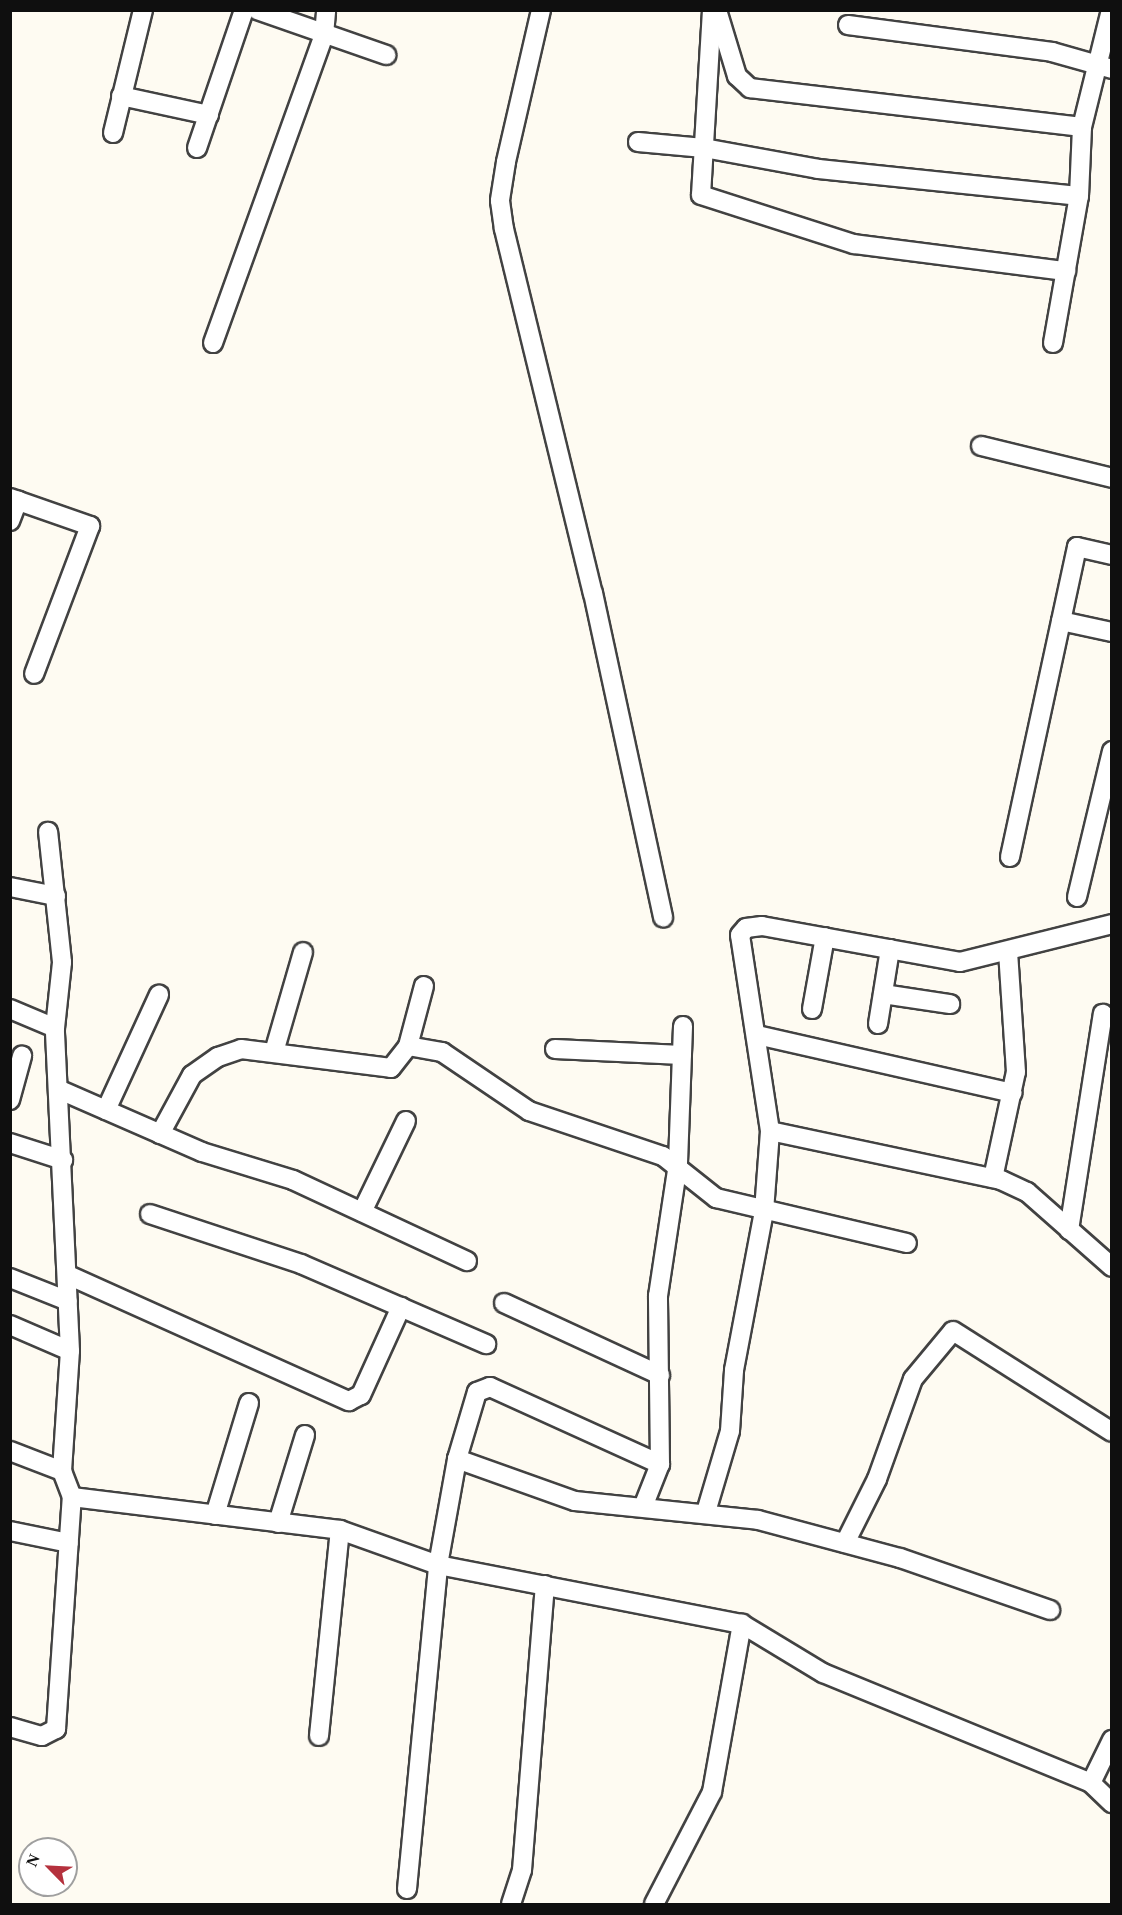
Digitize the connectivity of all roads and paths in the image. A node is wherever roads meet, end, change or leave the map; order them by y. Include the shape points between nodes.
1 (142, 10) edge
2 (244, 10) edge
3 (256, 10) edge
4 (326, 10) edge
5 (542, 10) edge
6 (712, 10) edge
7 (717, 10) edge
8 (1111, 10) edge
9 (848, 25) dead end
10 (324, 35) junction
11 (386, 55) dead end
12 (1095, 61) junction
13 (1112, 69) edge
14 (121, 96) junction
15 (209, 115) junction
16 (1082, 127) junction
17 (113, 133) dead end
18 (638, 142) dead end
19 (197, 148) dead end
20 (704, 148) junction
21 (1079, 196) junction
22 (1066, 271) junction
23 (213, 343) dead end
24 (1053, 343) dead end
25 (981, 446) dead end
26 (1112, 478) edge
27 (14, 499) edge
28 (10, 521) edge
29 (1112, 555) edge
30 (1061, 621) junction
31 (1112, 632) edge
32 (34, 674) dead end
33 (1112, 751) edge
34 (48, 832) dead end
35 (1010, 857) dead end
36 (10, 887) edge
37 (56, 896) junction
38 (1077, 897) dead end
39 (663, 918) dead end
40 (1112, 924) edge
41 (825, 937) junction
42 (890, 949) junction
43 (303, 952) dead end
44 (1008, 952) junction
45 (424, 986) dead end
46 (883, 994) junction
47 (159, 995) dead end
48 (950, 1004) dead end
49 (10, 1009) edge
50 (812, 1009) dead end
51 (1103, 1014) dead end
52 (879, 1024) dead end
53 (683, 1026) dead end
54 (55, 1028) junction
55 (757, 1035) junction
56 (408, 1046) junction
57 (555, 1049) dead end
58 (274, 1052) junction
59 (682, 1055) junction
60 (22, 1056) dead end
61 (60, 1090) junction
62 (1012, 1093) junction
63 (10, 1100) edge
64 (106, 1110) junction
65 (406, 1121) dead end
66 (770, 1131) junction
67 (160, 1134) junction
68 (10, 1143) edge
69 (63, 1160) junction
70 (678, 1163) junction
71 (993, 1178) junction
72 (764, 1211) junction
73 (362, 1212) junction
74 (150, 1214) dead end
75 (1069, 1230) junction
76 (907, 1244) dead end
77 (467, 1261) dead end
78 (1112, 1267) edge
79 (68, 1275) junction
80 (10, 1278) edge
81 (68, 1302) junction
82 (504, 1303) dead end
83 (401, 1307) junction
84 (10, 1325) edge
85 (486, 1344) dead end
86 (70, 1351) junction
87 (660, 1375) junction
88 (249, 1403) dead end
89 (1112, 1432) edge
90 (305, 1435) dead end
91 (10, 1451) edge
92 (457, 1459) junction
93 (660, 1464) junction
94 (62, 1471) junction
95 (72, 1497) junction
96 (642, 1507) junction
97 (706, 1512) junction
98 (215, 1515) junction
99 (278, 1523) junction
100 (10, 1530) edge
101 (340, 1530) junction
102 (69, 1543) junction
103 (845, 1543) junction
104 (438, 1565) junction
105 (545, 1585) junction
106 (1050, 1610) dead end
107 (742, 1624) junction
108 (10, 1726) edge
109 (319, 1736) dead end
110 (1112, 1740) edge
111 (1091, 1783) junction
112 (1112, 1803) edge
113 (407, 1889) dead end
114 (511, 1905) edge
115 (654, 1905) edge

1 - 14 street
2 - 15 street
3 - 10 street
4 - 10 street
5 - 39 street via 506,162 501,201 504,229 593,593
6 - 20 street
7 - 16 street via 737,76 750,88
8 - 12 street
9 - 12 street
10 - 11 street
10 - 23 street
12 - 13 street
12 - 16 street
14 - 15 street
14 - 17 street
15 - 19 street
16 - 21 street
18 - 20 street
20 - 21 street via 818,169
20 - 22 street via 701,195 757,216 854,244
21 - 22 street
22 - 24 street
25 - 26 street
27 - 28 street
27 - 32 street via 90,526
29 - 30 street via 1077,547
30 - 31 street
30 - 35 street
33 - 38 street
34 - 37 street
36 - 37 street
37 - 54 street via 62,962
40 - 44 street
41 - 42 street
41 - 50 street
41 - 55 street via 762,926 746,928 740,935
42 - 44 street via 960,962
42 - 46 street
43 - 58 street
44 - 62 street via 1016,1072
45 - 56 street
46 - 48 street
46 - 52 street
47 - 64 street
49 - 54 street
51 - 75 street
53 - 59 street
54 - 61 street
55 - 62 street
55 - 66 street
56 - 58 street via 399,1063 381,1070
56 - 70 street via 442,1052 529,1111
57 - 59 street
58 - 67 street via 241,1049 218,1057 192,1075
59 - 70 street
60 - 63 street
61 - 64 street
61 - 69 street
62 - 71 street
64 - 67 street
65 - 73 street
66 - 71 street
66 - 72 street
67 - 73 street via 293,1180
68 - 69 street
69 - 79 street
70 - 72 street via 716,1198
70 - 87 street via 658,1296
71 - 75 street via 1026,1192
72 - 76 street
72 - 97 street via 734,1370 730,1431
73 - 77 street
74 - 83 street via 302,1264
75 - 78 street
79 - 81 street
79 - 83 street via 349,1401 361,1395
80 - 81 street
81 - 86 street
82 - 87 street
83 - 85 street
84 - 86 street
86 - 94 street
87 - 93 street
88 - 98 street
89 - 103 street via 953,1331 913,1379 877,1479
90 - 99 street
91 - 94 street
92 - 93 street via 482,1387
92 - 96 street via 575,1501
92 - 104 street
93 - 96 street
94 - 95 street
95 - 98 street
95 - 102 street
96 - 97 street
97 - 103 street
98 - 99 street
99 - 101 street
100 - 102 street
101 - 104 street
101 - 109 street
102 - 108 street via 56,1729 42,1736
103 - 106 street
104 - 105 street
104 - 113 street
105 - 107 street
105 - 114 street via 522,1870
107 - 111 street via 823,1673
107 - 115 street via 712,1792
110 - 111 street
111 - 112 street

